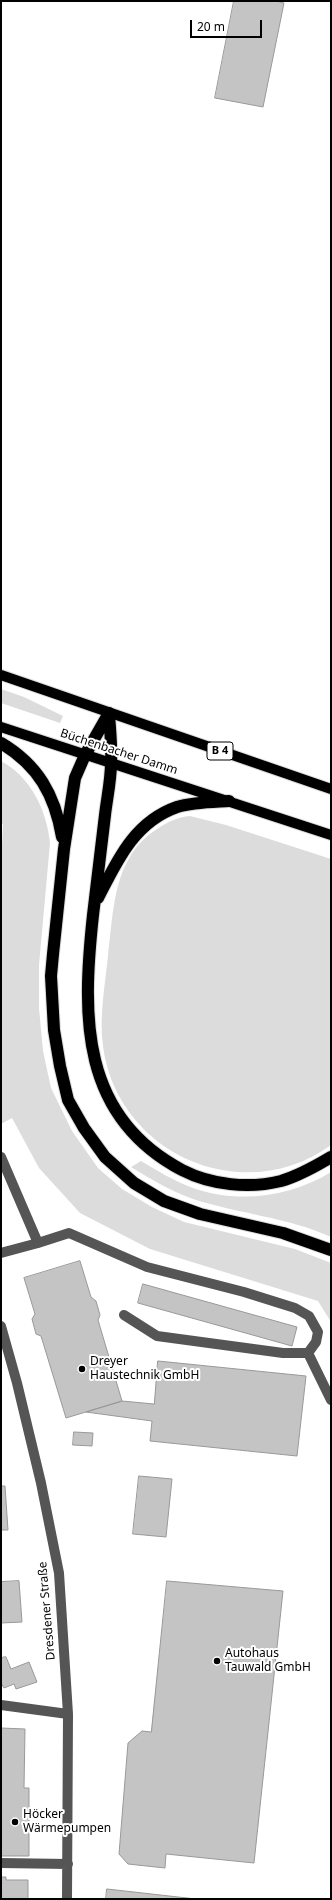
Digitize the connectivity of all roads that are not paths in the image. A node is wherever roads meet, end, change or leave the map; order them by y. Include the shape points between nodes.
1 (1, 676) edge
2 (109, 713) junction
3 (1, 727) edge
4 (1, 743) edge
5 (84, 755) junction
6 (111, 763) junction
7 (331, 789) edge
8 (229, 801) junction
9 (331, 834) edge
10 (64, 849) junction
11 (94, 905) junction
12 (1, 1157) edge
13 (331, 1157) edge
14 (38, 1243) junction
15 (331, 1250) edge
16 (1, 1253) edge
17 (124, 1314) dead end
18 (1, 1326) edge
19 (308, 1353) junction
20 (331, 1400) edge
21 (1, 1705) edge
22 (68, 1714) junction
23 (1, 1863) edge
24 (68, 1864) junction
25 (67, 1899) edge

1 - 2 main road
2 - 5 highway
2 - 6 highway
2 - 7 main road, B 4
3 - 5 main road, Büchenbacher Damm
4 - 10 highway via 15,751 47,789 58,815
5 - 6 main road, Büchenbacher Damm
5 - 10 highway via 75,778
6 - 8 main road, Büchenbacher Damm
6 - 11 highway
8 - 9 main road, Büchenbacher Damm
8 - 11 highway via 176,807 146,823 128,842
10 - 15 highway via 52,954 54,1030 68,1100 84,1128 105,1157 134,1183 164,1201 200,1214 283,1233
11 - 13 highway via 88,969 92,1053 115,1109 138,1137 158,1157 198,1178 243,1185 281,1181
12 - 14 street
14 - 16 street
14 - 19 street via 69,1233 147,1267 295,1308 310,1316 318,1332 316,1342
17 - 19 street via 157,1336
18 - 22 street, Dresdener Straße via 41,1482 59,1573
19 - 20 street
21 - 22 street
22 - 24 street, Dresdener Straße
23 - 24 street
24 - 25 street, Dresdener Straße

